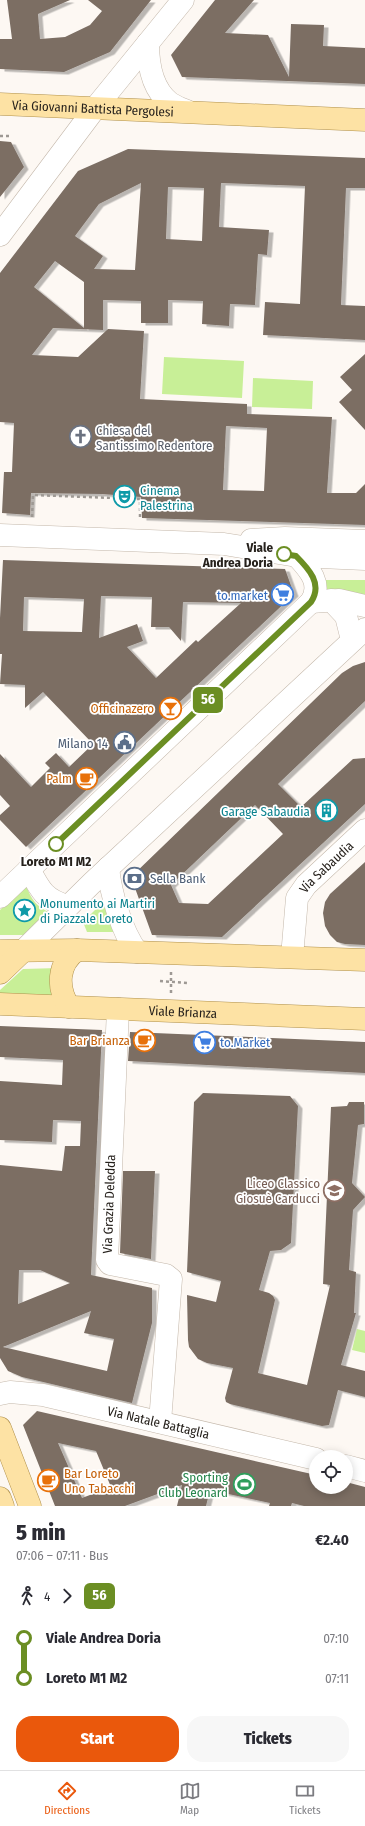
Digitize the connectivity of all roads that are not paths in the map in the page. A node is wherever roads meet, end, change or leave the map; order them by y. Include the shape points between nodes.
1 (183, 0) edge
2 (148, 43) junction
3 (0, 104) edge
4 (96, 107) junction
5 (187, 111) junction
6 (365, 120) edge
7 (0, 235) edge
8 (0, 535) edge
9 (365, 541) edge
10 (224, 544) junction
11 (296, 556) junction
12 (365, 559) edge
13 (321, 601) junction
14 (365, 606) edge
15 (361, 638) edge
16 (365, 830) edge
17 (108, 868) junction
18 (29, 869) junction
19 (0, 897) edge
20 (68, 906) junction
21 (22, 950) junction
22 (77, 950) junction
23 (0, 951) edge
24 (137, 952) junction
25 (292, 957) junction
26 (365, 960) edge
27 (0, 973) edge
28 (0, 1004) edge
29 (69, 1007) junction
30 (118, 1008) junction
31 (365, 1020) edge
32 (0, 1394) edge
33 (160, 1422) junction
34 (0, 1428) edge
35 (309, 1457) edge
36 (353, 1468) edge
37 (365, 1471) edge
38 (0, 1498) edge
39 (3, 1506) edge
40 (30, 1506) edge

1 - 2 street
2 - 4 street
2 - 5 street, Via Giovanni Battista Pergolesi via 150,69 160,93 170,103
3 - 4 main road, Via Giovanni Battista Pergolesi
4 - 5 main road, Via Giovanni Battista Pergolesi
4 - 7 street
5 - 6 main road, Via Giovanni Battista Pergolesi
8 - 10 street
9 - 10 street via 285,538
10 - 11 street
11 - 12 street
11 - 13 street via 314,579
13 - 14 street via 348,601
13 - 15 street via 346,616
13 - 18 street
15 - 17 street
16 - 25 street, Via Sabaudia via 298,895
17 - 20 street
17 - 24 street via 110,886 129,940
18 - 19 street
18 - 20 street via 40,890 54,902
20 - 21 street
21 - 22 main road
21 - 23 main road
21 - 27 main road
22 - 24 main road
22 - 29 main road via 66,961 60,978 60,987
24 - 25 main road
25 - 26 main road
28 - 29 main road, Viale Brianza
29 - 30 main road, Viale Brianza
30 - 31 main road, Viale Brianza
30 - 33 street, Via Grazia Deledda via 107,1260 110,1264 166,1275 171,1279
32 - 33 street, Via Natale Battaglia via 43,1394
33 - 35 street, Via Natale Battaglia
34 - 40 main road
36 - 37 street
38 - 39 main road

